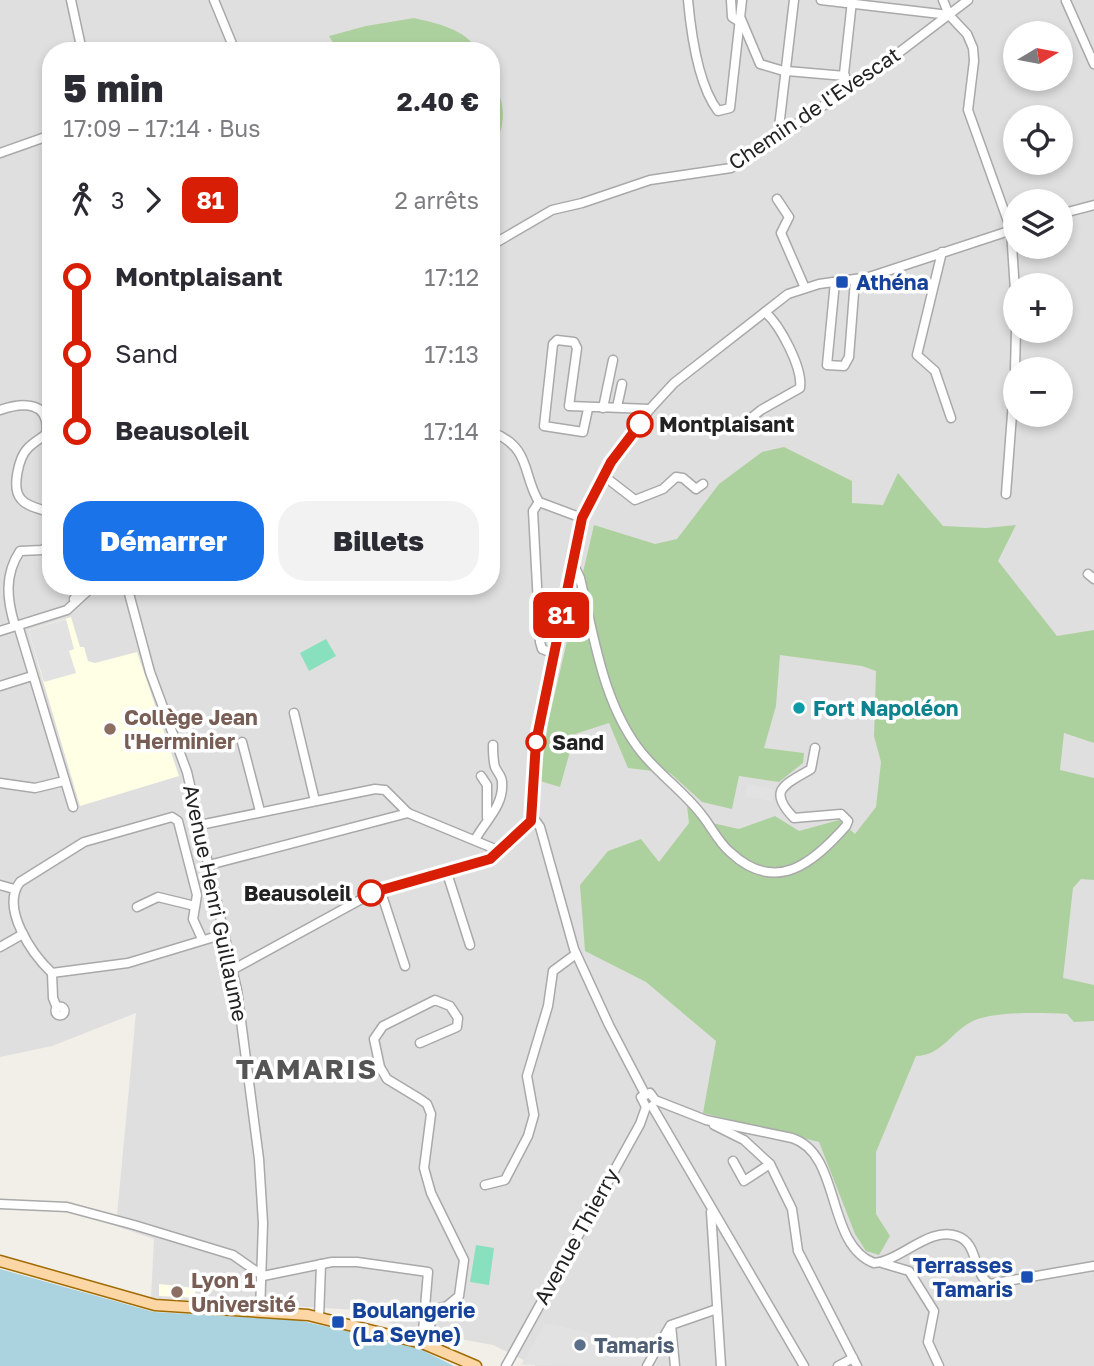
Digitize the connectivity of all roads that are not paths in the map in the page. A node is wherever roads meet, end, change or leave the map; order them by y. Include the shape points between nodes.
1 (71, 0) edge
2 (214, 0) edge
3 (688, 0) edge
4 (731, 0) edge
5 (742, 0) edge
6 (794, 0) edge
7 (821, 0) edge
8 (943, 0) edge
9 (968, 0) edge
10 (1066, 1) edge
11 (852, 2) edge
12 (949, 15) junction
13 (740, 19) junction
14 (1094, 36) edge
15 (1083, 41) junction
16 (80, 42) edge
17 (231, 42) edge
18 (1094, 64) edge
19 (787, 71) junction
20 (845, 76) junction
21 (842, 92) junction
22 (778, 136) junction
23 (42, 138) edge
24 (0, 153) edge
25 (777, 199) dead end
26 (1003, 203) edge
27 (1094, 205) edge
28 (1073, 211) edge
29 (1003, 233) edge
30 (500, 239) edge
31 (943, 252) junction
32 (855, 280) junction
33 (835, 282) junction
34 (805, 288) junction
35 (765, 312) junction
36 (613, 360) dead end
37 (622, 384) dead end
38 (617, 407) junction
39 (603, 408) junction
40 (588, 409) junction
41 (650, 409) junction
42 (0, 410) edge
43 (42, 412) edge
44 (951, 418) dead end
45 (1011, 427) edge
46 (736, 430) dead end
47 (42, 437) edge
48 (500, 437) edge
49 (604, 476) junction
50 (704, 484) dead end
51 (1006, 494) dead end
52 (539, 502) junction
53 (42, 509) edge
54 (582, 518) junction
55 (42, 550) edge
56 (573, 563) junction
57 (75, 595) edge
58 (83, 595) edge
59 (129, 595) edge
60 (4, 611) edge
61 (38, 618) junction
62 (16, 625) junction
63 (0, 631) edge
64 (552, 653) junction
65 (32, 676) junction
66 (0, 686) edge
67 (293, 713) dead end
68 (242, 742) dead end
69 (492, 745) dead end
70 (814, 748) dead end
71 (481, 776) dead end
72 (64, 781) junction
73 (0, 783) edge
74 (315, 801) junction
75 (73, 807) dead end
76 (260, 811) junction
77 (408, 813) junction
78 (487, 817) junction
79 (533, 817) junction
80 (200, 825) junction
81 (475, 840) junction
82 (500, 851) junction
83 (209, 865) junction
84 (447, 873) junction
85 (0, 885) edge
86 (14, 889) junction
87 (380, 889) junction
88 (195, 906) junction
89 (137, 907) dead end
90 (193, 919) junction
91 (23, 934) junction
92 (224, 934) junction
93 (202, 939) junction
94 (192, 943) junction
95 (470, 945) dead end
96 (0, 947) edge
97 (576, 954) junction
98 (404, 967) dead end
99 (232, 970) junction
100 (52, 973) junction
101 (57, 1008) dead end
102 (419, 1044) dead end
103 (651, 1104) junction
104 (706, 1120) junction
105 (733, 1161) dead end
106 (770, 1164) junction
107 (485, 1185) dead end
108 (0, 1204) edge
109 (711, 1209) junction
110 (0, 1261) edge
111 (881, 1262) junction
112 (321, 1264) junction
113 (1094, 1266) edge
114 (263, 1276) junction
115 (717, 1309) junction
116 (260, 1312) junction
117 (319, 1318) junction
118 (671, 1325) junction
119 (426, 1345) junction
120 (855, 1362) edge
121 (476, 1366) edge
122 (506, 1366) edge
123 (647, 1366) edge
124 (675, 1366) edge
125 (721, 1366) edge
126 (804, 1366) edge
127 (838, 1366) edge
128 (939, 1366) edge

1 - 16 street
2 - 17 street
3 - 13 street via 695,50 718,111 730,108
4 - 13 street via 732,17
5 - 13 street
6 - 19 street
7 - 11 street
8 - 12 street
9 - 12 street, Chemin de l'Evescat
10 - 15 street
11 - 12 street
11 - 20 street
12 - 21 street, Chemin de l'Evescat
12 - 26 street via 973,48 968,110
13 - 19 street via 760,64
14 - 15 street
15 - 18 street
19 - 20 street
19 - 22 street
20 - 21 street
21 - 22 street, Chemin de l'Evescat
22 - 30 street, Chemin de l'Evescat via 731,168 650,180 552,210
23 - 24 street
25 - 34 street via 789,216 781,233
27 - 28 street
29 - 31 street
31 - 32 street
31 - 44 street via 917,355 935,371
32 - 33 street
32 - 33 street via 849,357 844,366 827,366
33 - 34 street
34 - 35 street via 788,294
35 - 41 street via 674,383
35 - 46 street via 778,324 800,388
36 - 39 street
37 - 38 street
38 - 39 street
38 - 41 street
39 - 40 street
40 - 40 street via 569,406 577,348 574,342 557,340 544,426 583,432
41 - 49 street
42 - 43 street via 29,403
45 - 51 street
47 - 53 street via 27,448 16,488 26,503
48 - 52 street via 525,463
49 - 50 street via 635,500 663,489 676,477 696,489
49 - 54 street
52 - 54 street
52 - 64 street via 533,511 540,642 542,649
54 - 56 street
55 - 60 street via 20,551
56 - 64 street
56 - 70 street via 612,700 629,734 701,813 728,851 753,868 778,872 798,868 819,856 846,826 848,821 841,814 794,818 781,804 784,785 811,769
57 - 61 street via 65,606
58 - 61 street via 67,610
59 - 80 street, Avenue Henri Guillaume via 146,662 183,760
60 - 62 street
61 - 62 street
62 - 63 street
62 - 65 street
64 - 79 street via 536,742
65 - 66 street
65 - 72 street
67 - 74 street
68 - 76 street
69 - 78 street via 503,783 495,812
71 - 78 street via 487,785
72 - 73 street via 35,788
72 - 75 street
74 - 76 street
74 - 77 street via 385,790
76 - 80 street
77 - 81 street
77 - 83 street
78 - 81 street
79 - 82 street
79 - 97 street via 540,827
80 - 83 street, Avenue Henri Guillaume
81 - 82 street
82 - 84 street via 490,859
83 - 92 street, Avenue Henri Guillaume
84 - 87 street
84 - 95 street
85 - 86 street
86 - 88 street via 84,842 172,817 178,821 185,846 197,895
86 - 91 street
87 - 98 street
87 - 99 street
88 - 89 street via 158,897
88 - 90 street
90 - 93 street
90 - 94 street
91 - 96 street
91 - 100 street
92 - 93 street
92 - 99 street, Avenue Henri Guillaume
93 - 94 street
94 - 100 street via 128,962
97 - 103 street via 645,1094 652,1094
97 - 107 street via 553,971 548,1006 527,1076 534,1115 528,1136 505,1180
99 - 114 street, Avenue Henri Guillaume via 259,1159
100 - 101 street
102 - 119 street via 457,1027 458,1018 450,1006 435,1000 383,1026 374,1039 387,1079 427,1104 431,1114 424,1168 431,1193 464,1260 459,1296 433,1310 433,1335
103 - 104 street
103 - 109 street
103 - 122 street, Avenue Thierry
104 - 106 street via 744,1140
104 - 111 street via 807,1145 818,1159 858,1253 866,1260
105 - 106 street via 744,1181
106 - 120 street via 792,1209 798,1251
108 - 114 street via 67,1207 134,1225 233,1255
109 - 115 street
109 - 126 street
110 - 116 main road via 155,1305
111 - 113 street via 931,1238 954,1235 971,1247 986,1282
111 - 128 street via 909,1271 934,1311 928,1342
112 - 114 street
112 - 117 street
112 - 119 street via 357,1262 428,1272
114 - 116 street, Avenue Henri Guillaume
115 - 118 street
115 - 125 street
116 - 117 main road
117 - 119 main road
118 - 123 street
118 - 124 street
119 - 121 main road
120 - 127 street

